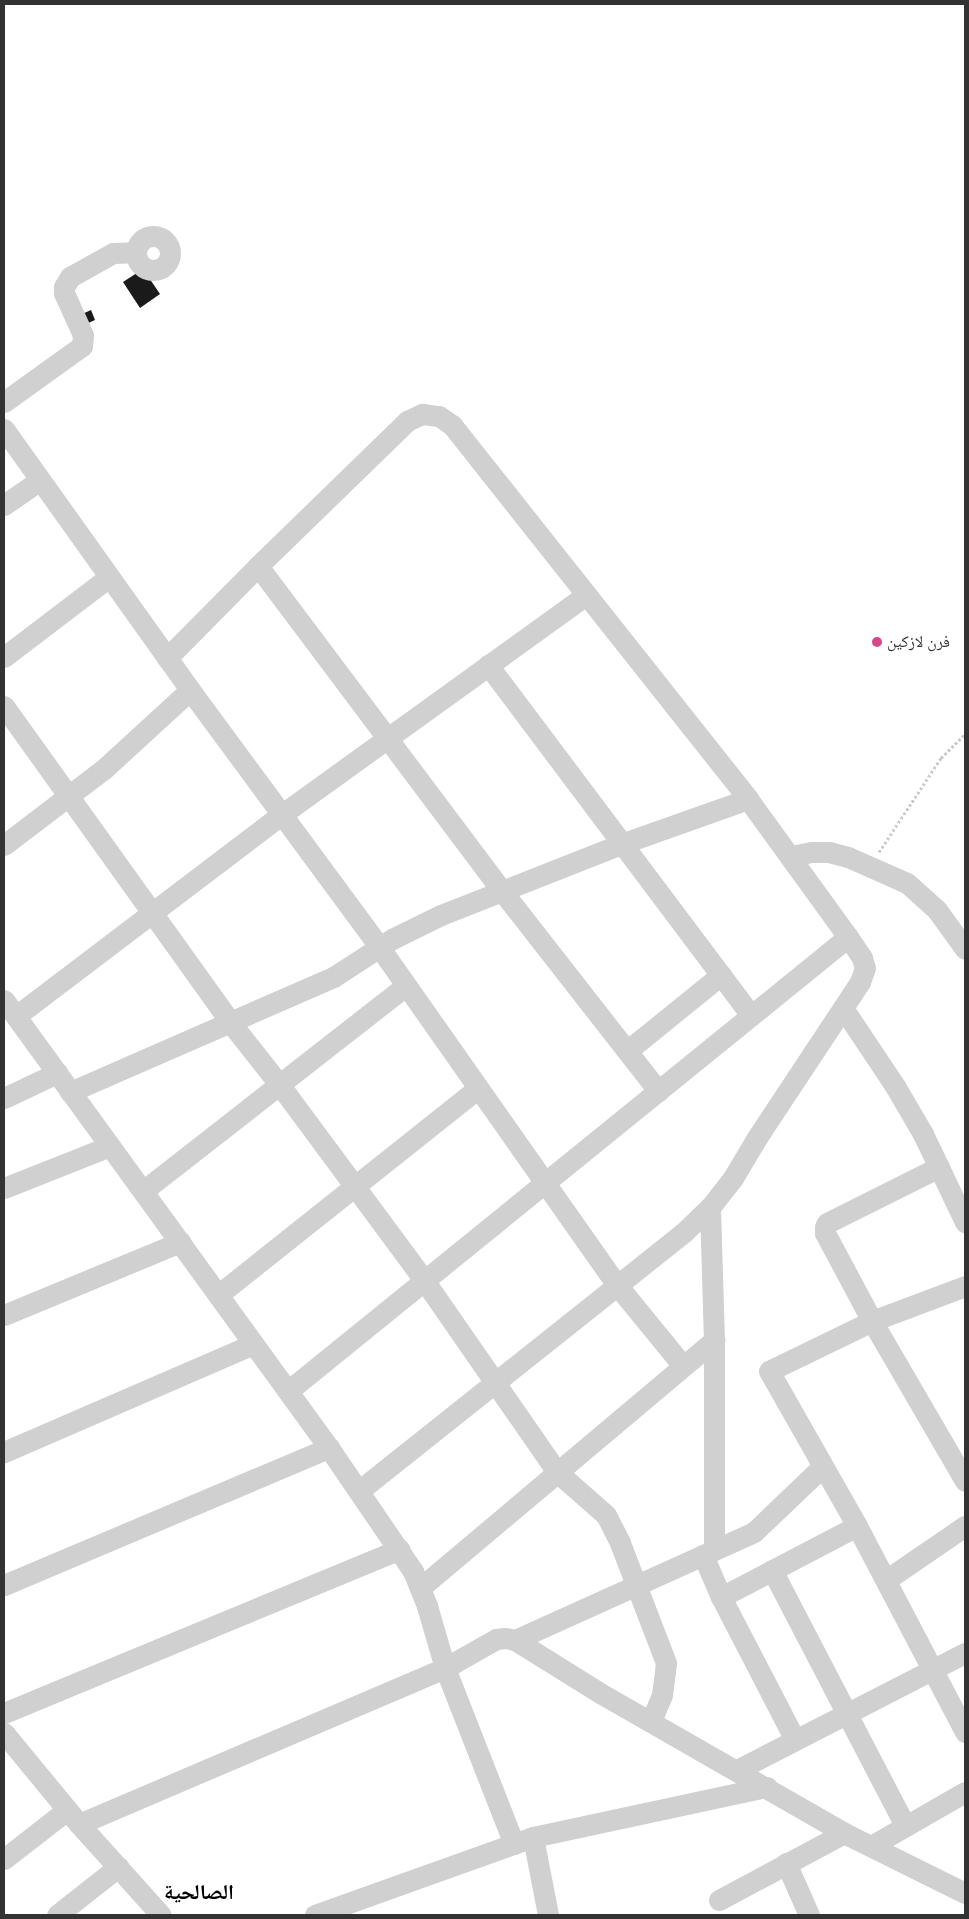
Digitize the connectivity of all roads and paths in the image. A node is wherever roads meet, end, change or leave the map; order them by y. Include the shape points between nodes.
1 (136, 252) dead end
2 (4, 402) edge
3 (4, 429) edge
4 (40, 480) junction
5 (4, 505) edge
6 (258, 566) junction
7 (109, 578) junction
8 (586, 595) junction
9 (4, 657) edge
10 (167, 658) junction
11 (488, 665) junction
12 (190, 690) junction
13 (4, 706) edge
14 (965, 734) edge
15 (388, 737) junction
16 (69, 797) junction
17 (748, 799) junction
18 (282, 815) junction
19 (624, 843) junction
20 (4, 845) edge
21 (790, 856) junction
22 (870, 866) junction
23 (502, 891) junction
24 (151, 913) junction
25 (848, 937) junction
26 (380, 948) junction
27 (965, 949) edge
28 (722, 975) junction
29 (405, 986) junction
30 (10, 1008) edge
31 (843, 1008) junction
32 (751, 1015) junction
33 (230, 1022) junction
34 (627, 1051) junction
35 (57, 1073) junction
36 (279, 1084) junction
37 (477, 1089) junction
38 (658, 1091) junction
39 (70, 1092) junction
40 (4, 1098) edge
41 (110, 1146) junction
42 (939, 1167) junction
43 (544, 1183) junction
44 (356, 1187) junction
45 (4, 1188) edge
46 (143, 1191) junction
47 (710, 1207) junction
48 (965, 1222) edge
49 (180, 1242) junction
50 (424, 1280) junction
51 (617, 1285) junction
52 (965, 1286) edge
53 (218, 1295) junction
54 (4, 1315) edge
55 (872, 1322) junction
56 (714, 1340) junction
57 (254, 1344) junction
58 (683, 1366) junction
59 (494, 1381) junction
60 (288, 1391) junction
61 (329, 1448) junction
62 (4, 1452) edge
63 (823, 1466) junction
64 (558, 1472) junction
65 (965, 1481) edge
66 (359, 1491) junction
67 (857, 1526) junction
68 (965, 1526) edge
69 (399, 1549) junction
70 (708, 1552) junction
71 (772, 1570) junction
72 (886, 1580) junction
73 (4, 1585) edge
74 (634, 1585) junction
75 (420, 1588) junction
76 (721, 1596) junction
77 (515, 1640) junction
78 (965, 1653) edge
79 (444, 1668) junction
80 (933, 1670) junction
81 (4, 1713) edge
82 (848, 1713) junction
83 (651, 1721) junction
84 (965, 1732) edge
85 (4, 1734) edge
86 (795, 1740) junction
87 (737, 1770) junction
88 (767, 1787) junction
89 (965, 1792) edge
90 (73, 1817) junction
91 (905, 1826) junction
92 (844, 1833) junction
93 (523, 1841) junction
94 (871, 1846) junction
95 (4, 1859) edge
96 (786, 1864) junction
97 (118, 1867) junction
98 (965, 1893) edge
99 (719, 1900) dead end
100 (57, 1915) edge
101 (161, 1915) edge
102 (315, 1915) edge
103 (548, 1915) edge
104 (809, 1915) edge

1 - 2 street via 113,253 70,277 64,293 83,335 82,346
3 - 4 street
4 - 5 street
4 - 7 street
6 - 8 street via 407,421 414,416 430,414 452,425
6 - 10 street
6 - 15 street
7 - 9 street
7 - 10 street
8 - 11 street
8 - 17 street
10 - 12 street
11 - 15 street
11 - 19 street
12 - 16 street
12 - 18 street
13 - 16 street
14 - 22 path via 941,758
15 - 18 street
15 - 23 street
16 - 20 street
16 - 24 street
17 - 19 street
17 - 21 street
18 - 24 street
18 - 26 street
19 - 23 street
19 - 28 street
21 - 22 street via 830,852
21 - 25 street
22 - 27 street via 922,894 938,910
23 - 26 street via 440,915
23 - 34 street
24 - 30 street
24 - 33 street
25 - 31 street via 865,968
25 - 32 street
26 - 29 street
26 - 33 street via 335,976
28 - 32 street
28 - 34 street
29 - 36 street
29 - 37 street
30 - 35 street
31 - 42 street via 895,1086
31 - 47 street via 733,1178
32 - 38 street
33 - 36 street
33 - 39 street
34 - 38 street
35 - 39 street
35 - 40 street
36 - 44 street
36 - 46 street
37 - 43 street
37 - 44 street
38 - 43 street
39 - 41 street
41 - 45 street
41 - 46 street
42 - 48 street
42 - 55 street via 825,1227 825,1234
43 - 50 street
43 - 51 street
44 - 50 street
44 - 53 street
46 - 49 street
47 - 51 street via 683,1233
47 - 56 street
49 - 53 street
49 - 54 street
50 - 59 street
50 - 60 street
51 - 58 street
51 - 59 street
52 - 55 street
53 - 57 street
55 - 63 street via 769,1371
55 - 65 street
56 - 58 street
56 - 70 street
57 - 60 street
57 - 62 street
58 - 64 street
59 - 64 street
59 - 66 street
60 - 61 street
61 - 66 street
61 - 73 street
63 - 67 street
63 - 70 street via 754,1532
64 - 74 street via 606,1514
64 - 75 street
66 - 69 street
67 - 71 street
67 - 72 street
68 - 72 street
69 - 75 street
69 - 81 street
70 - 74 street
70 - 76 street
71 - 76 street
71 - 82 street
72 - 80 street
74 - 77 street
74 - 83 street via 666,1663 662,1695
75 - 79 street
76 - 86 street
77 - 79 street via 496,1639
77 - 83 street
78 - 80 street
79 - 90 street
79 - 93 street
80 - 82 street
80 - 84 street
82 - 86 street
82 - 91 street
83 - 87 street
85 - 90 street
86 - 87 street
87 - 88 street
88 - 92 street
88 - 93 street
89 - 91 street
90 - 95 street
90 - 97 street
91 - 94 street
92 - 94 street
92 - 96 street
93 - 102 street
93 - 103 street
94 - 98 street
96 - 99 street
96 - 104 street
97 - 100 street
97 - 101 street

